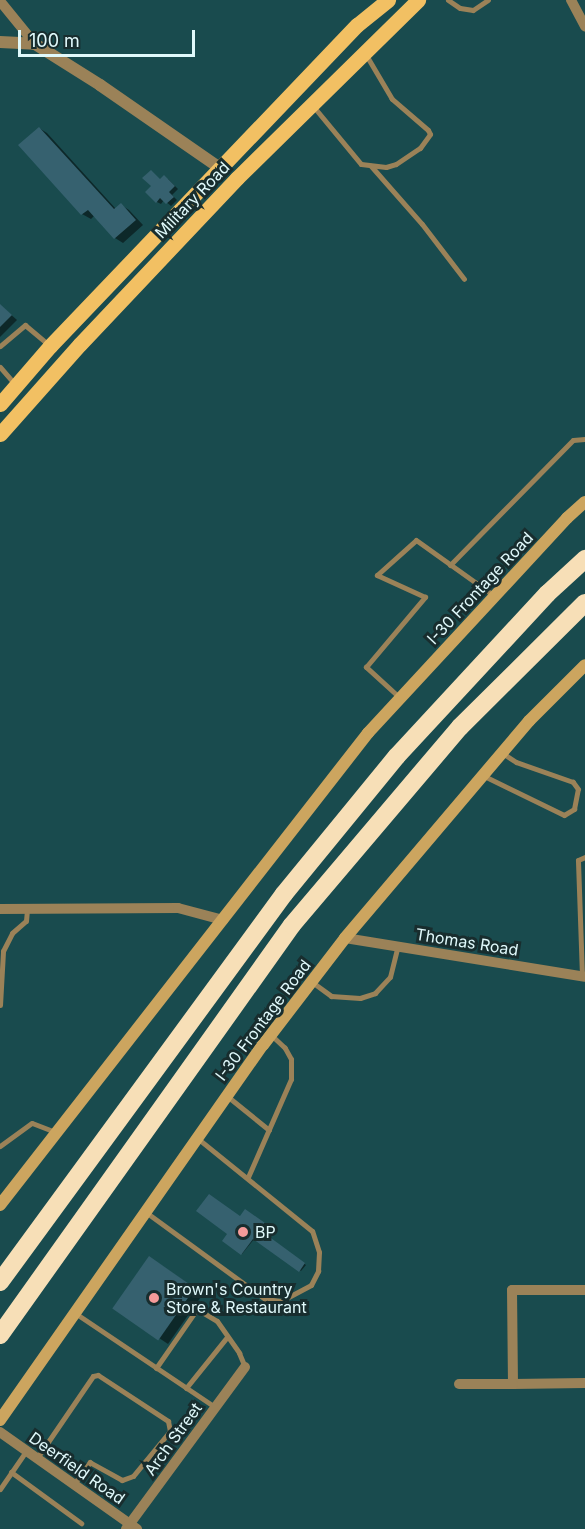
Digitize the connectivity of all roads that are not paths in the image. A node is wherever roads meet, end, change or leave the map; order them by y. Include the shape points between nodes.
1 (0, 0) edge
2 (388, 0) edge
3 (418, 0) edge
4 (448, 0) edge
5 (488, 0) edge
6 (571, 0) edge
7 (585, 26) edge
8 (0, 42) edge
9 (35, 44) junction
10 (363, 51) junction
11 (312, 105) junction
12 (371, 166) junction
13 (220, 168) junction
14 (237, 178) junction
15 (464, 279) dead end
16 (0, 346) edge
17 (50, 346) junction
18 (0, 367) edge
19 (15, 385) junction
20 (2, 398) edge
21 (0, 434) edge
22 (585, 440) edge
23 (585, 502) edge
24 (585, 559) edge
25 (450, 565) junction
26 (495, 596) junction
27 (585, 603) edge
28 (585, 665) edge
29 (400, 699) junction
30 (502, 753) junction
31 (483, 776) junction
32 (585, 784) edge
33 (578, 789) junction
34 (585, 857) edge
35 (0, 909) edge
36 (27, 909) junction
37 (223, 921) junction
38 (345, 938) junction
39 (398, 946) junction
40 (584, 976) edge
41 (312, 982) junction
42 (0, 1005) edge
43 (271, 1035) junction
44 (227, 1096) junction
45 (269, 1130) junction
46 (56, 1132) junction
47 (197, 1138) junction
48 (0, 1146) edge
49 (248, 1177) junction
50 (0, 1205) edge
51 (146, 1212) junction
52 (0, 1282) edge
53 (585, 1290) edge
54 (75, 1313) junction
55 (0, 1335) edge
56 (227, 1337) junction
57 (245, 1367) joint
58 (156, 1368) junction
59 (585, 1383) edge
60 (459, 1384) dead end
61 (513, 1384) junction
62 (186, 1388) junction
63 (215, 1407) junction
64 (0, 1420) edge
65 (0, 1432) edge
66 (26, 1451) junction
67 (37, 1458) junction
68 (11, 1472) junction
69 (74, 1484) junction
70 (0, 1489) edge
71 (81, 1523) dead end
72 (131, 1527) edge

1 - 9 street
2 - 13 main road, Military Road via 357,25
3 - 10 main road, Military Road
4 - 5 lane via 473,10
6 - 7 street
8 - 9 street
9 - 13 street
10 - 11 main road, Military Road
10 - 12 lane via 392,99 430,134 420,148 396,164
11 - 12 lane via 361,164
11 - 14 main road, Military Road
12 - 15 lane
13 - 14 main road
13 - 17 main road, Military Road
14 - 21 main road, Military Road
16 - 17 lane via 25,325
17 - 19 main road, Military Road
18 - 19 lane
19 - 20 main road, Military Road
22 - 25 lane via 573,440
23 - 26 main road, I-30 Frontage Road
24 - 52 highway via 547,594 397,756 284,894
25 - 26 lane
25 - 29 lane via 416,540 377,575 425,597 366,667
26 - 29 main road, I-30 Frontage Road
27 - 55 highway via 460,727 292,924
28 - 30 main road, I-30 Frontage Road
29 - 37 main road, I-30 Frontage Road via 368,733
30 - 31 main road, I-30 Frontage Road
30 - 33 lane via 516,762 573,782
31 - 33 lane via 564,815 574,809
31 - 38 main road, I-30 Frontage Road
32 - 33 lane
34 - 40 lane via 578,861
35 - 36 street
36 - 37 street via 178,908
36 - 42 lane via 26,921 12,933 3,951
37 - 46 main road, I-30 Frontage Road
38 - 39 street, Thomas Road
38 - 41 main road, I-30 Frontage Road
39 - 40 street, Thomas Road
39 - 41 lane via 390,977 375,993 360,998 331,996
41 - 43 main road, I-30 Frontage Road
43 - 44 main road, I-30 Frontage Road
43 - 45 lane via 291,1059 291,1079
44 - 45 lane
44 - 47 main road, I-30 Frontage Road
45 - 49 lane
46 - 48 lane via 32,1123
46 - 50 main road, I-30 Frontage Road
47 - 49 lane
47 - 51 main road, I-30 Frontage Road
49 - 51 lane via 312,1232 319,1252 318,1270 311,1285 281,1301 265,1299
51 - 54 main road, I-30 Frontage Road
53 - 61 street via 512,1290
54 - 58 lane
54 - 64 main road, I-30 Frontage Road
56 - 57 lane
56 - 58 lane via 217,1321 197,1310
56 - 62 lane
57 - 63 street, Arch Street
58 - 62 lane
59 - 61 street
60 - 61 street
62 - 63 lane
63 - 72 street, Arch Street
65 - 66 street, Deerfield Road
66 - 67 street, Deerfield Road
66 - 68 lane
67 - 69 street, Deerfield Road
67 - 69 lane via 93,1376 99,1375 168,1421 170,1431 133,1476 122,1480 90,1462
68 - 70 lane
68 - 71 lane
69 - 72 street, Deerfield Road

